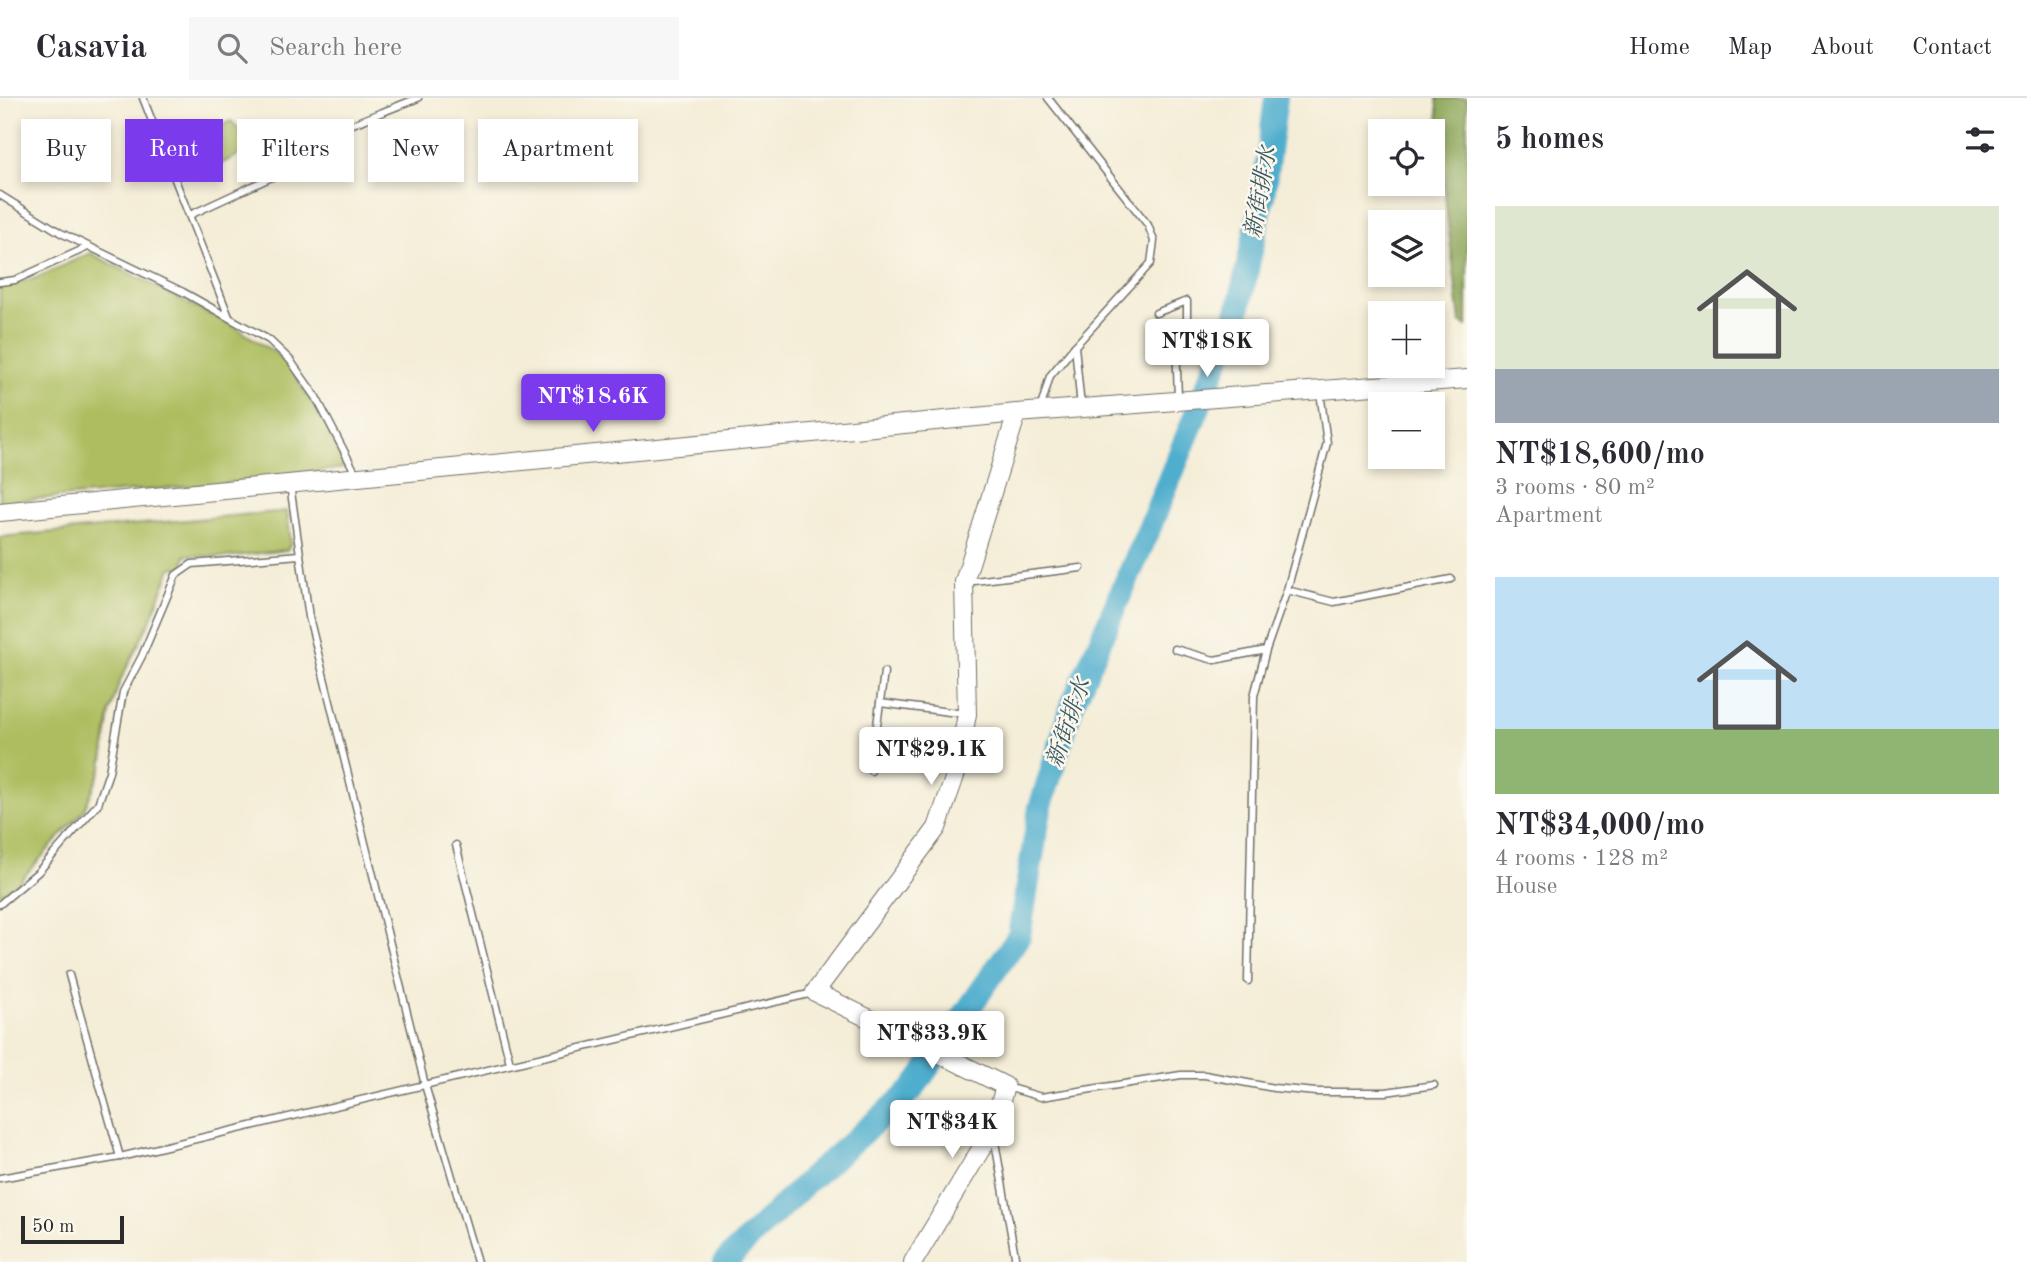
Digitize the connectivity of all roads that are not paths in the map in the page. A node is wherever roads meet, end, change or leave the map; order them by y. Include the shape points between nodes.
1 (143, 98) edge
2 (418, 98) edge
3 (1048, 98) edge
4 (0, 195) edge
5 (190, 215) junction
6 (88, 247) junction
7 (0, 282) edge
8 (1156, 313) dead end
9 (229, 317) junction
10 (1075, 345) junction
11 (1467, 379) edge
12 (1320, 390) junction
13 (1184, 399) junction
14 (1081, 408) junction
15 (1040, 412) junction
16 (1017, 413) junction
17 (357, 475) junction
18 (290, 482) junction
19 (0, 512) edge
20 (299, 555) junction
21 (1082, 568) dead end
22 (1451, 579) dead end
23 (964, 582) junction
24 (1287, 590) junction
25 (1175, 649) dead end
26 (1266, 650) junction
27 (884, 672) dead end
28 (880, 703) junction
29 (967, 714) junction
30 (871, 771) dead end
31 (456, 845) dead end
32 (0, 904) edge
33 (69, 975) dead end
34 (1248, 981) dead end
35 (815, 992) junction
36 (510, 1063) junction
37 (1434, 1085) dead end
38 (425, 1086) junction
39 (1005, 1086) junction
40 (993, 1129) junction
41 (120, 1157) junction
42 (0, 1178) edge
43 (477, 1262) edge
44 (913, 1262) edge
45 (1016, 1262) edge

1 - 5 lane
2 - 5 lane via 330,133 274,176
3 - 10 lane via 1148,225 1154,241 1151,263
4 - 6 lane
5 - 9 lane
6 - 7 lane via 15,280
6 - 9 lane
8 - 13 lane via 1187,301 1186,327 1177,341
9 - 17 lane via 269,340 290,360 316,397
10 - 14 lane
10 - 15 lane via 1050,376
11 - 12 street
12 - 13 street
12 - 24 lane via 1328,443
13 - 14 street
14 - 15 street
15 - 16 street
16 - 17 street
16 - 23 street
17 - 18 street
18 - 19 street
18 - 20 lane
20 - 32 lane via 192,564 176,575 123,692 109,772 98,804 38,872
20 - 38 lane via 309,617
21 - 23 lane
22 - 24 lane via 1334,602
23 - 29 street
24 - 26 lane
25 - 26 lane via 1214,660
26 - 34 lane via 1254,696
27 - 28 lane
28 - 29 lane
28 - 30 lane
29 - 35 street via 957,770 937,828
31 - 36 lane
33 - 41 lane
35 - 36 lane
35 - 39 street
36 - 38 lane
37 - 39 lane via 1386,1092 1316,1092 1181,1075 1041,1097
38 - 41 lane
38 - 43 lane
39 - 40 street
40 - 44 street
40 - 45 lane
41 - 42 lane

